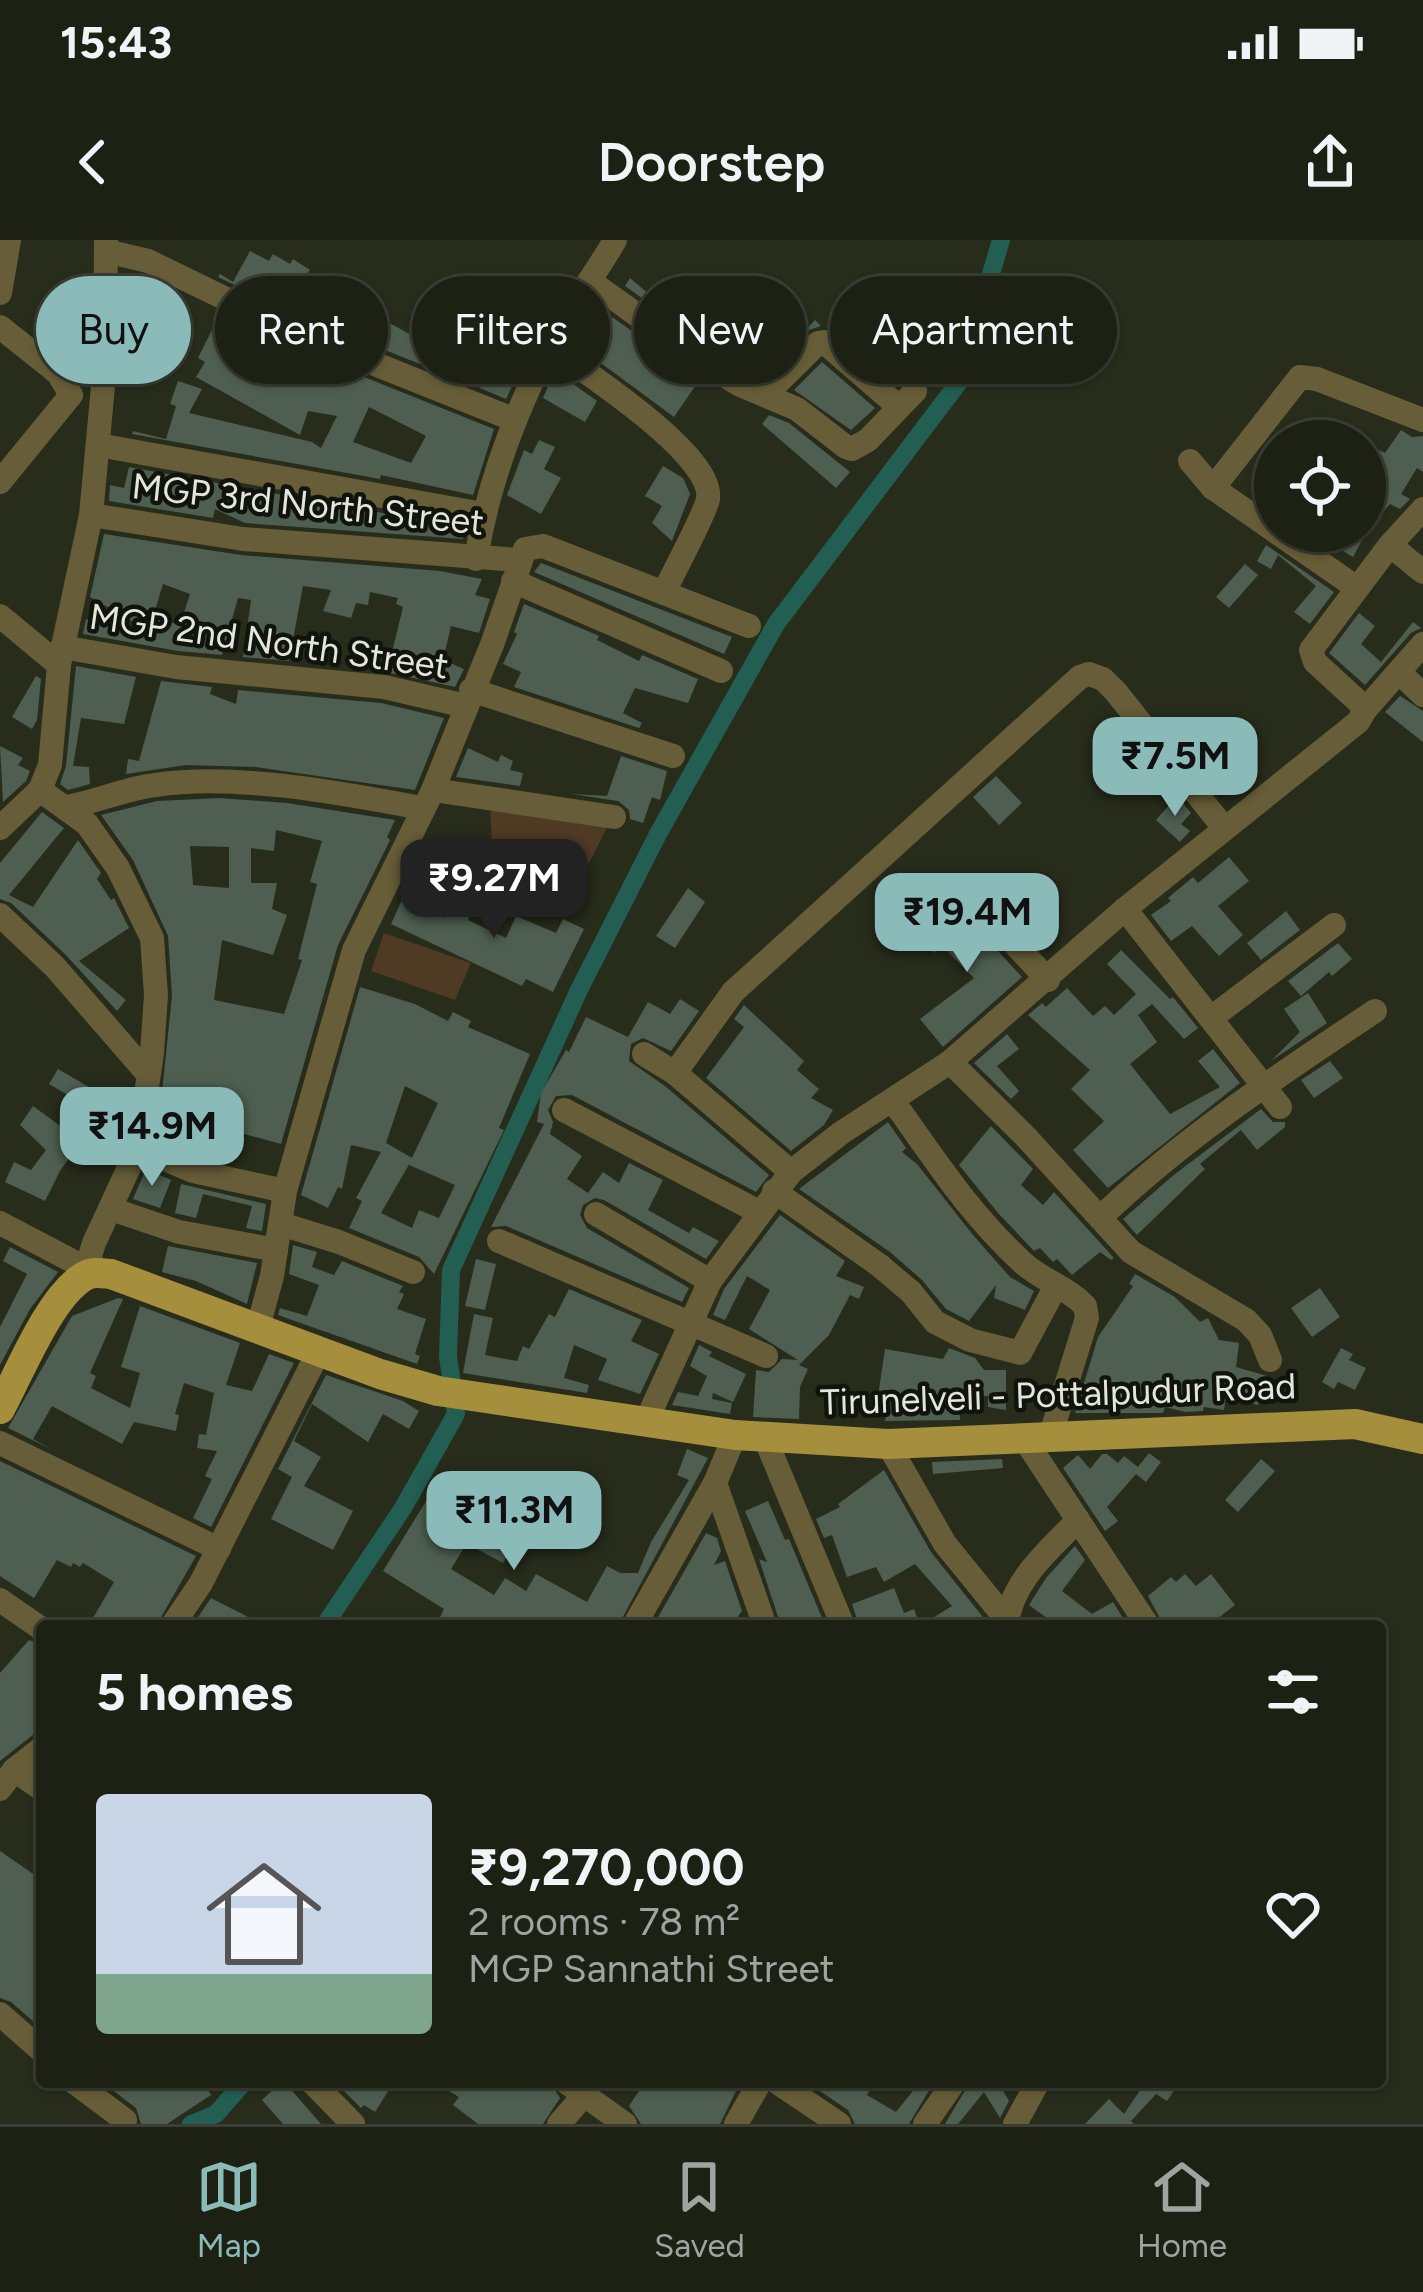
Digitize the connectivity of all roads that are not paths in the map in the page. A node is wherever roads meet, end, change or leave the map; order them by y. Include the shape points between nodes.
1 (9, 240) edge
2 (615, 240) edge
3 (106, 246) edge
4 (594, 276) edge
5 (0, 293) edge
6 (610, 296) edge
7 (0, 327) edge
8 (532, 384) edge
9 (600, 384) edge
10 (765, 395) junction
11 (515, 420) junction
12 (1423, 420) edge
13 (98, 446) junction
14 (1190, 461) dead end
15 (3, 472) edge
16 (1213, 488) junction
17 (1423, 509) edge
18 (483, 514) junction
19 (91, 515) junction
20 (1390, 545) junction
21 (476, 559) junction
22 (515, 571) junction
23 (1423, 572) edge
24 (1357, 588) junction
25 (664, 593) junction
26 (0, 616) edge
27 (748, 626) dead end
28 (1423, 644) edge
29 (60, 656) junction
30 (721, 671) dead end
31 (1399, 672) junction
32 (1423, 695) edge
33 (469, 698) junction
34 (1365, 710) junction
35 (673, 756) dead end
36 (40, 790) junction
37 (428, 799) junction
38 (66, 807) junction
39 (5, 816) edge
40 (614, 817) dead end
41 (1224, 828) junction
42 (960, 885) dead end
43 (1125, 909) junction
44 (0, 915) edge
45 (1334, 925) dead end
46 (1048, 980) junction
47 (1375, 1011) dead end
48 (1211, 1018) junction
49 (644, 1054) dead end
50 (950, 1062) junction
51 (147, 1073) junction
52 (675, 1073) junction
53 (1264, 1085) junction
54 (893, 1101) junction
55 (1280, 1106) dead end
56 (564, 1110) dead end
57 (138, 1148) junction
58 (285, 1191) junction
59 (775, 1192) junction
60 (111, 1209) junction
61 (596, 1214) dead end
62 (1100, 1218) junction
63 (0, 1222) edge
64 (281, 1224) junction
65 (499, 1241) dead end
66 (276, 1250) junction
67 (412, 1272) dead end
68 (91, 1273) junction
69 (710, 1281) junction
70 (1056, 1286) junction
71 (688, 1322) junction
72 (258, 1327) junction
73 (319, 1352) junction
74 (766, 1356) dead end
75 (1270, 1360) dead end
76 (0, 1409) edge
77 (645, 1424) junction
78 (750, 1437) junction
79 (1037, 1437) junction
80 (1423, 1438) edge
81 (0, 1443) edge
82 (888, 1444) junction
83 (715, 1483) junction
84 (1078, 1520) junction
85 (219, 1550) junction
86 (0, 1600) edge
87 (176, 1620) edge
88 (637, 1620) edge
89 (763, 1620) edge
90 (840, 1620) edge
91 (1005, 1620) edge
92 (1008, 1620) edge
93 (1144, 1620) edge
94 (36, 1625) edge
95 (36, 1753) edge
96 (5, 1779) edge
97 (36, 1788) edge
98 (0, 2014) edge
99 (36, 2046) edge
100 (82, 2088) edge
101 (318, 2088) edge
102 (575, 2088) edge
103 (757, 2088) edge
104 (786, 2088) edge
105 (950, 2088) edge
106 (1035, 2088) edge
107 (125, 2120) dead end
108 (353, 2124) edge
109 (559, 2124) edge
110 (625, 2124) edge
111 (736, 2124) edge
112 (839, 2124) edge
113 (925, 2124) edge
114 (1015, 2124) edge

1 - 5 street
2 - 4 street
3 - 11 street
3 - 13 street
6 - 10 street
7 - 15 street via 58,373 71,395
8 - 11 street
9 - 25 street via 704,476 709,498
10 - 10 street via 852,448 907,399 824,343
11 - 18 street
12 - 16 street via 1300,377
13 - 18 street
13 - 19 street
14 - 16 street
16 - 24 street
17 - 20 street
18 - 21 street
19 - 21 street, MGP 3rd North Street via 242,539
19 - 29 street
20 - 23 street
20 - 24 street
21 - 22 street, MGP 3rd North Street
22 - 25 street, MGP 3rd North Street via 525,549 543,545
22 - 30 street
22 - 33 street
24 - 34 street via 1311,657
25 - 27 street
26 - 29 street
28 - 31 street
29 - 33 street, MGP 2nd North Street
29 - 36 street via 50,765
31 - 32 street
31 - 34 street
33 - 35 street, MGP 2nd North Street
33 - 37 street
34 - 41 street
36 - 38 street
36 - 39 street
37 - 38 street via 160,784
37 - 40 street
37 - 58 street via 354,950
38 - 51 street via 118,868 152,938 156,995
41 - 43 street
41 - 52 street via 1116,692 1102,679 1080,677 733,992
42 - 46 street
43 - 46 street
43 - 48 street
44 - 51 street
45 - 48 street
46 - 50 street
47 - 53 street
48 - 53 street
49 - 52 street
50 - 54 street
50 - 62 street
51 - 57 street
52 - 59 street
53 - 55 street
53 - 62 street
54 - 59 street via 841,1133
54 - 70 street via 959,1197
56 - 59 street
57 - 58 street via 193,1171
57 - 60 street
58 - 64 street
59 - 69 street
59 - 70 street via 879,1264 935,1322 970,1340 1020,1353
60 - 66 street
60 - 68 street
61 - 69 street
62 - 75 street via 1131,1252 1246,1321
63 - 68 street
64 - 66 street
64 - 67 street
65 - 71 street
66 - 72 street
68 - 72 main road, Tirunelveli - Pottalpudur Road
68 - 76 main road via 56,1307
69 - 71 street
70 - 79 street via 1080,1300 1087,1318
71 - 74 street
71 - 77 street
72 - 73 main road, Tirunelveli - Pottalpudur Road
73 - 77 main road, Tirunelveli - Pottalpudur Road via 453,1393
73 - 85 street
77 - 78 main road, Tirunelveli - Pottalpudur Road
78 - 82 main road, Tirunelveli - Pottalpudur Road
78 - 83 street
78 - 90 street
79 - 80 main road, Tirunelveli - Pottalpudur Road via 1355,1424
79 - 82 main road, Tirunelveli - Pottalpudur Road
79 - 84 street
81 - 85 street
82 - 91 street via 945,1544
83 - 88 street
83 - 89 street
84 - 92 street via 1024,1579
84 - 93 street
85 - 87 street
86 - 94 street
95 - 96 street
96 - 97 street
98 - 99 street
100 - 107 street
101 - 108 street
102 - 109 street
102 - 110 street
103 - 111 street
104 - 112 street
105 - 113 street
106 - 114 street

